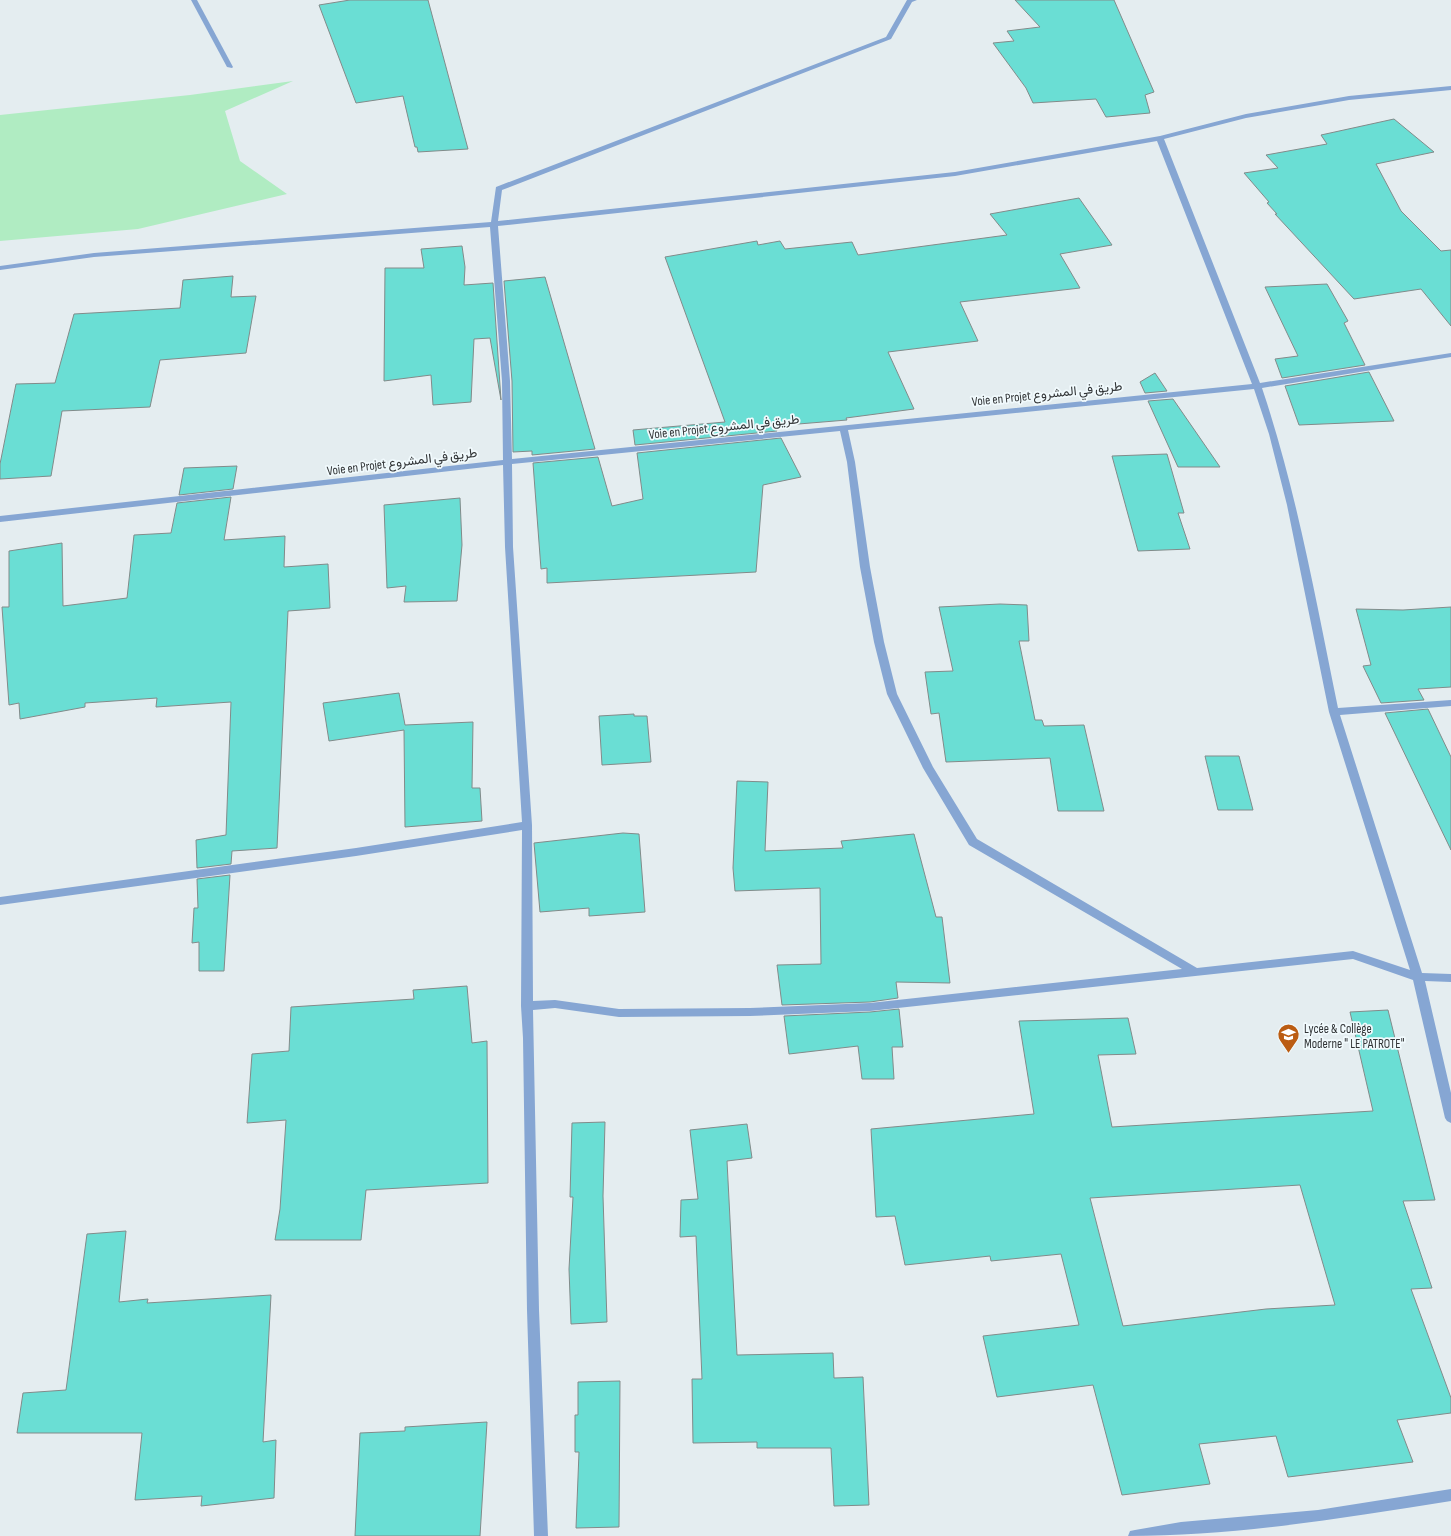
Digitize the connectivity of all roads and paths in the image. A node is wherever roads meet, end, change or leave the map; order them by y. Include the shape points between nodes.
1 (194, 0) edge
2 (914, 0) edge
3 (230, 67) dead end
4 (1451, 88) edge
5 (1160, 138) junction
6 (494, 224) junction
7 (0, 268) edge
8 (1451, 354) edge
9 (1257, 386) junction
10 (843, 427) junction
11 (508, 462) junction
12 (0, 519) edge
13 (1451, 703) edge
14 (1334, 712) junction
15 (527, 825) junction
16 (0, 901) edge
17 (1197, 973) junction
18 (1418, 977) junction
19 (1451, 978) edge
20 (527, 1006) junction
21 (1451, 1118) edge
22 (1451, 1495) edge
23 (541, 1536) edge
24 (1135, 1536) edge

1 - 3 street
2 - 6 street via 910,1 889,38 499,189
4 - 5 street via 1349,98 1246,116
5 - 6 street via 955,174
5 - 9 street
6 - 7 street via 94,255
6 - 11 street via 506,381
8 - 9 street, Voie en Projet طريق في المشروع
9 - 10 street, Voie en Projet طريق في المشروع
9 - 14 street via 1291,505
10 - 11 street, Voie en Projet طريق في المشروع
10 - 17 street via 851,462 865,567 892,694 928,768 973,842
11 - 12 street, Voie en Projet طريق في المشروع
11 - 15 street via 509,546
13 - 14 street
14 - 18 street
15 - 16 street via 356,852
15 - 20 street
17 - 18 street via 1353,955
17 - 20 street via 870,1007 750,1012 618,1013 555,1004
18 - 19 street
18 - 21 street
20 - 23 street via 533,1318
22 - 24 street via 1318,1516 1181,1528

